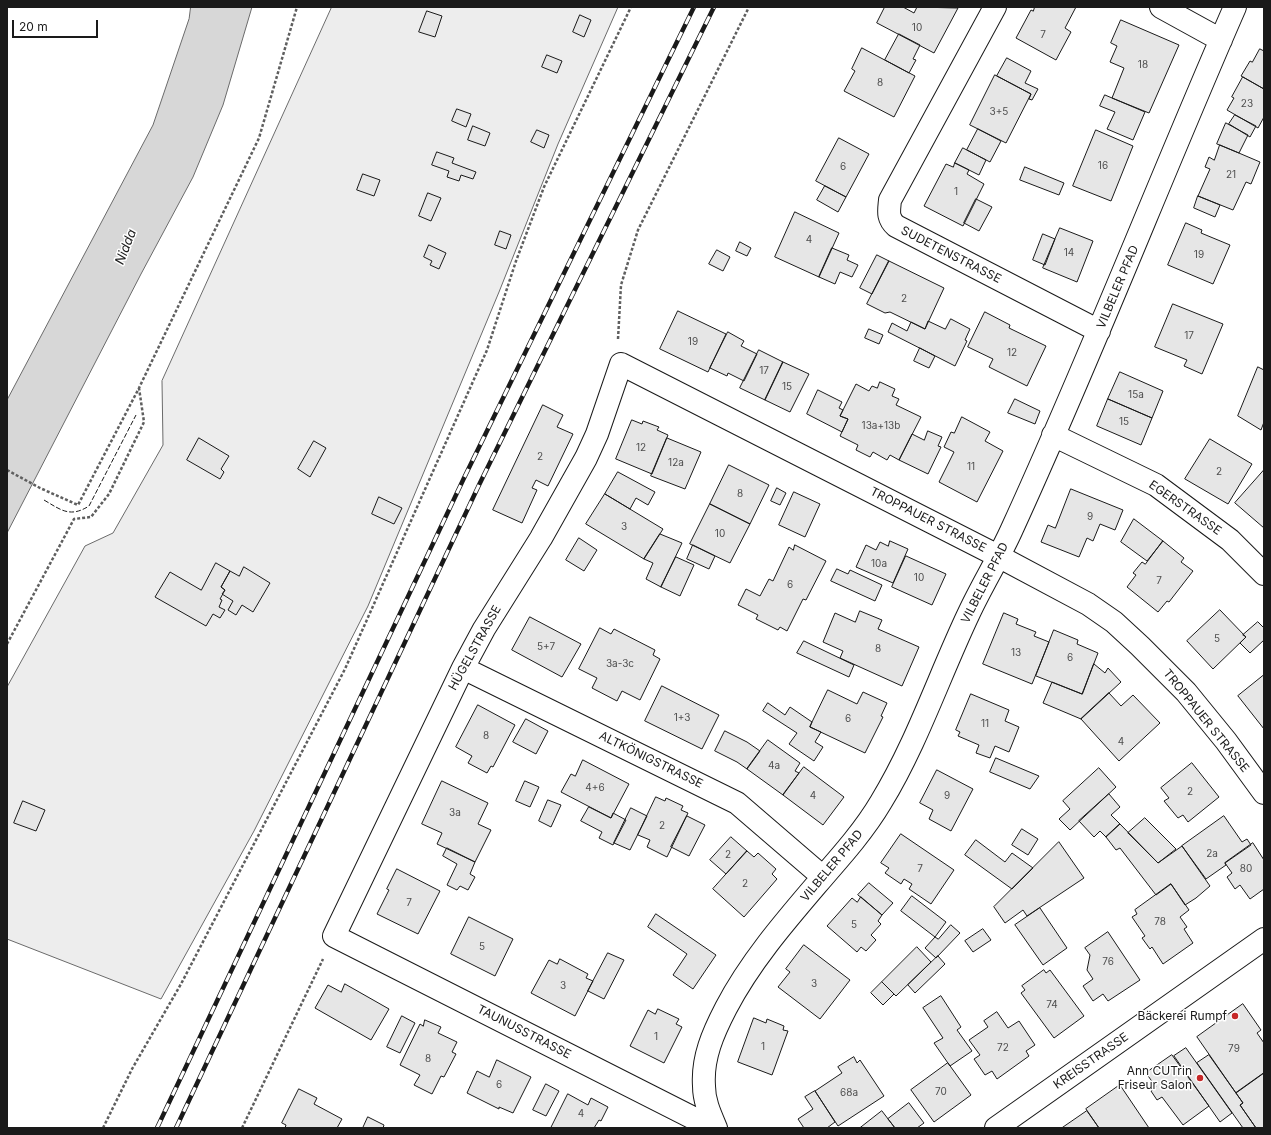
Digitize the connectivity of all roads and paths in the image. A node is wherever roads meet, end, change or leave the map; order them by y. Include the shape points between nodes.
1 (297, 7) edge
2 (631, 7) edge
3 (748, 7) edge
4 (995, 7) edge
5 (1161, 7) edge
6 (1235, 7) edge
7 (1221, 40) junction
8 (1099, 331) junction
9 (621, 364) junction
10 (139, 388) junction
11 (1053, 435) junction
12 (7, 470) edge
13 (998, 556) junction
14 (1264, 574) edge
15 (7, 644) edge
16 (462, 668) junction
17 (1264, 794) edge
18 (823, 877) junction
19 (334, 936) junction
20 (1264, 939) edge
21 (103, 1128) edge
22 (242, 1128) edge
23 (715, 1128) edge
24 (996, 1128) edge

1 - 10 path via 258,138
2 - 21 path via 544,187 516,261 487,350 345,669
3 - 9 path via 638,230 621,285 618,338
4 - 8 street, SUDETENSTRASSE via 890,200 890,221
5 - 7 street
6 - 7 street, VILBELER PFAD
7 - 8 street, VILBELER PFAD
8 - 11 street, VILBELER PFAD
9 - 13 street, TROPPAUER STRASSE
9 - 16 street, HÜGELSTRASSE via 597,434 576,477
10 - 12 path via 78,505
10 - 15 path via 144,422 109,494 91,517 74,519
11 - 13 street, VILBELER PFAD
11 - 14 street, EGERSTRASSE via 1156,485 1230,540
13 - 17 street, TROPPAUER STRASSE via 1088,604 1114,622 1186,692
13 - 18 street, VILBELER PFAD via 969,613 897,774 864,827
16 - 18 street, ALTKÖNIGSTRASSE via 737,803
16 - 19 street, HÜGELSTRASSE
18 - 23 street, VILBELER PFAD via 753,962 715,1030 704,1065 707,1106
19 - 22 path
19 - 23 street, TAUNUSSTRASSE
20 - 24 street, KREISSTRASSE

